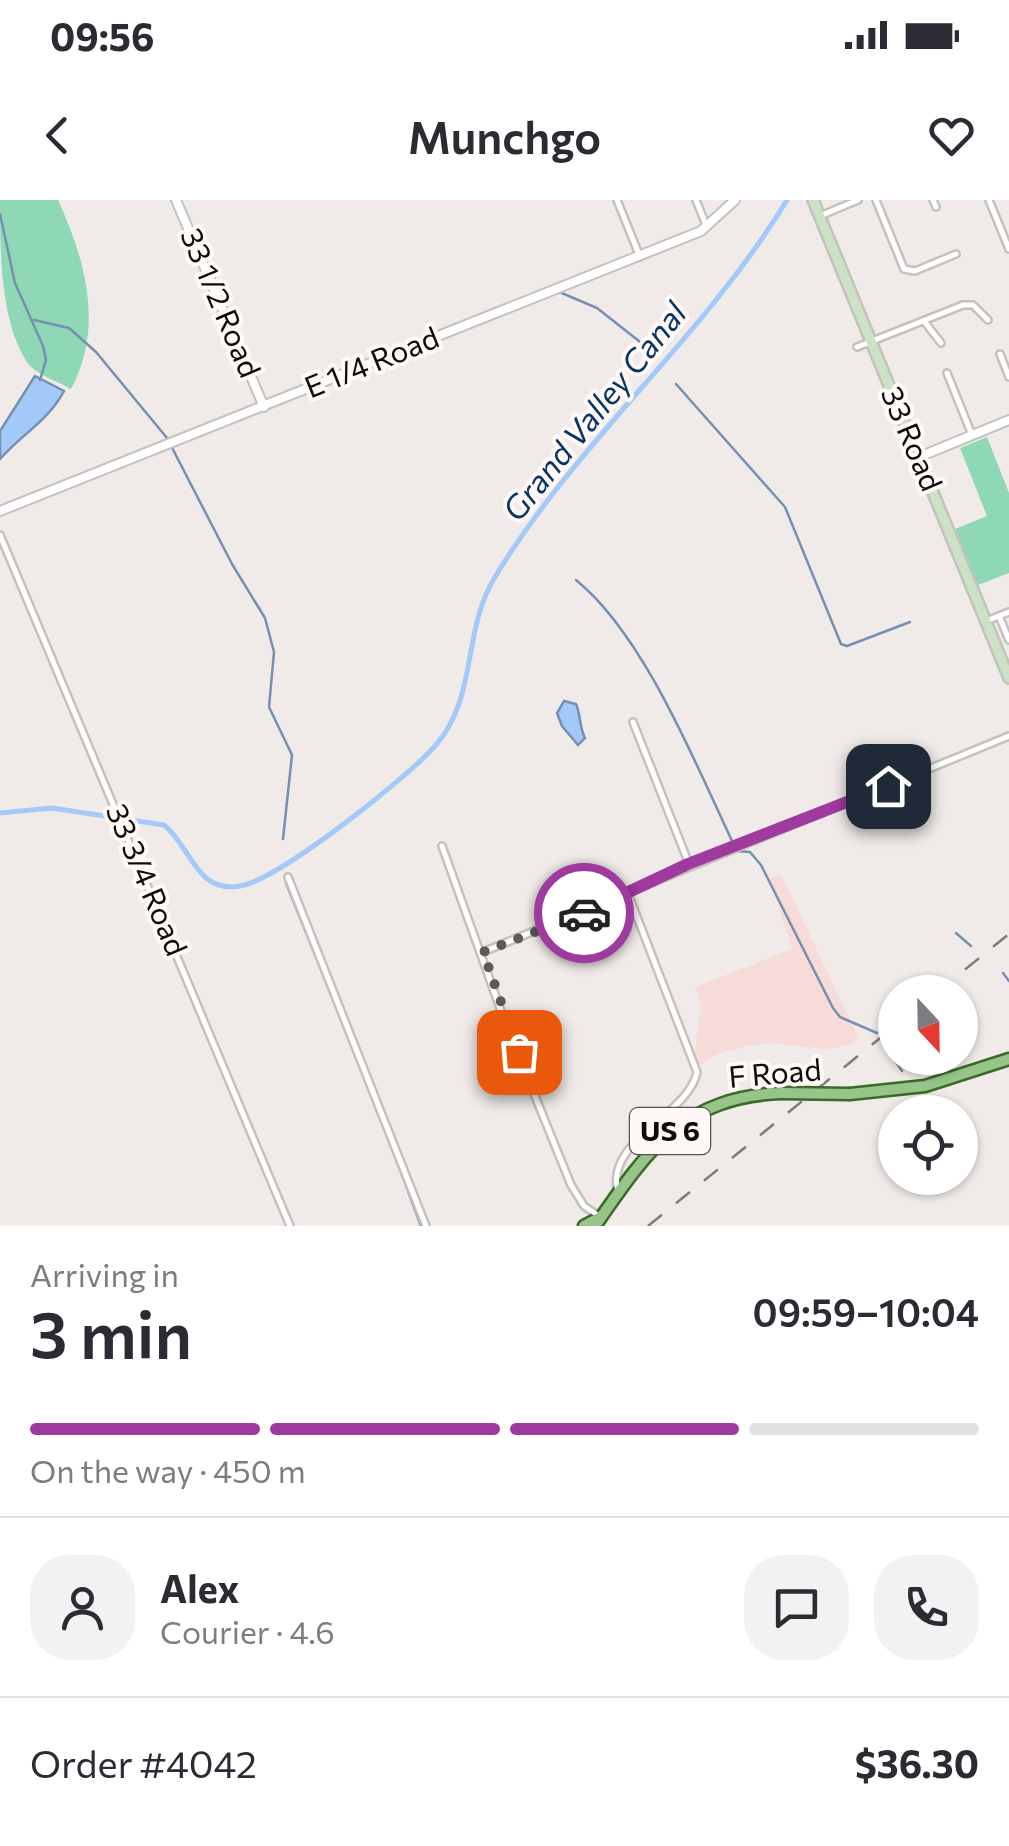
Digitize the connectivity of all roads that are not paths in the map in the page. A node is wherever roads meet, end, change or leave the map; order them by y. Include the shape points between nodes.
1 (176, 200) edge
2 (617, 200) edge
3 (696, 200) edge
4 (735, 200) edge
5 (813, 200) edge
6 (858, 200) edge
7 (876, 200) edge
8 (989, 200) edge
9 (820, 216) junction
10 (708, 228) junction
11 (1009, 249) edge
12 (956, 254) dead end
13 (640, 257) junction
14 (924, 320) junction
15 (988, 320) dead end
16 (870, 342) junction
17 (941, 343) dead end
18 (857, 347) dead end
19 (1000, 354) dead end
20 (947, 374) dead end
21 (1009, 377) edge
22 (264, 407) junction
23 (1009, 420) edge
24 (972, 435) junction
25 (918, 457) junction
26 (0, 511) edge
27 (0, 535) edge
28 (1009, 612) edge
29 (999, 616) junction
30 (986, 621) junction
31 (1009, 640) edge
32 (1009, 678) edge
33 (633, 722) dead end
34 (1009, 736) edge
35 (442, 846) dead end
36 (688, 864) junction
37 (288, 877) dead end
38 (627, 891) junction
39 (483, 952) junction
40 (1009, 1060) edge
41 (618, 1192) junction
42 (598, 1221) edge
43 (290, 1226) edge
44 (426, 1226) edge
45 (584, 1226) edge

1 - 22 street, 33 1/2 Road
2 - 13 street
3 - 10 street
4 - 10 street, E 1/4 Road
5 - 9 main road, 33 Road
6 - 9 street
7 - 12 street via 904,269
8 - 11 street
9 - 16 main road, 33 Road
10 - 13 street, E 1/4 Road
13 - 22 street, E 1/4 Road
14 - 15 street via 973,305
14 - 16 street
14 - 17 street
16 - 18 street
16 - 25 main road, 33 Road
19 - 21 street
20 - 24 street
22 - 26 street, E 1/4 Road
23 - 24 street
24 - 25 street
25 - 30 main road, 33 Road
27 - 43 street, 33 3/4 Road
28 - 29 street
29 - 30 street
29 - 31 street
30 - 32 main road, 33 Road
33 - 36 street
34 - 36 street
35 - 39 street
36 - 38 street
37 - 44 street
38 - 39 street
38 - 41 street via 697,1072 691,1090 625,1158 615,1181
39 - 42 street via 571,1185
40 - 41 main road, F Road / US 6, bridge via 925,1086 732,1100 686,1120 644,1155
41 - 42 main road, F Road / US 6
42 - 45 main road

